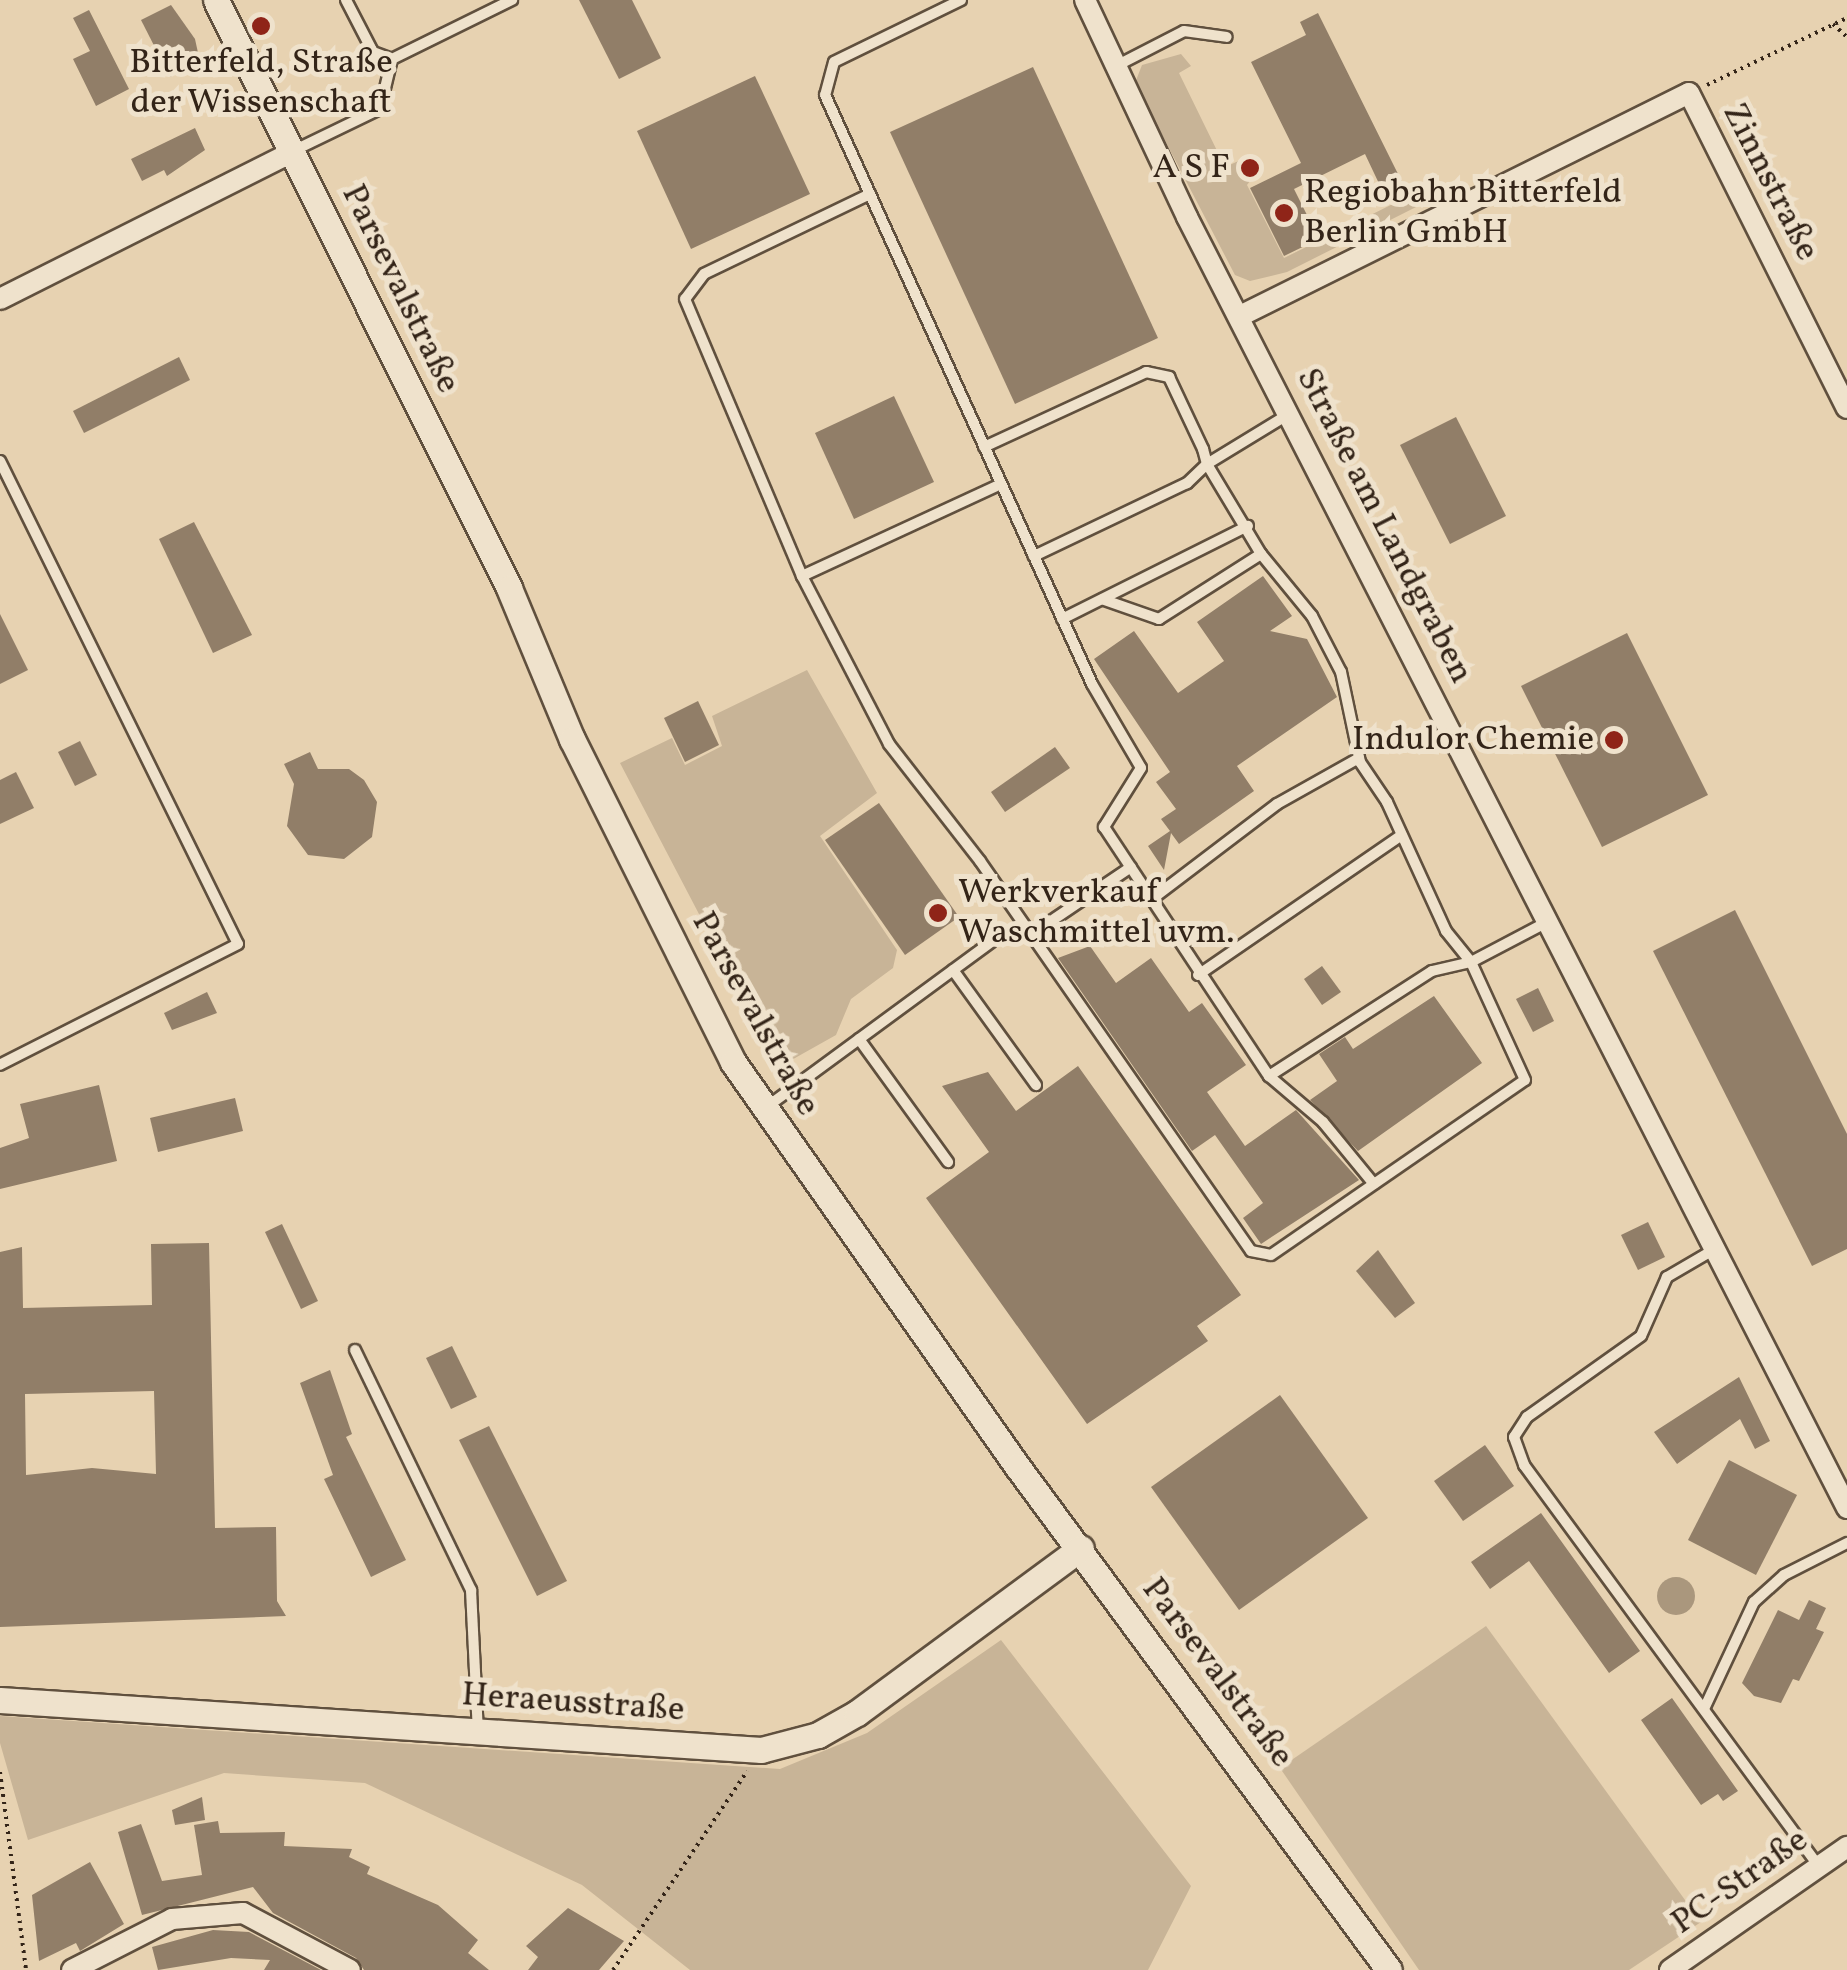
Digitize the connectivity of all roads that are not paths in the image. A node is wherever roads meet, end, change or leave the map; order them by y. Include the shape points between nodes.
1 (216, 0) edge
2 (346, 0) edge
3 (512, 0) edge
4 (961, 0) edge
5 (1085, 0) edge
6 (1227, 37) dead end
7 (392, 59) junction
8 (1116, 66) junction
9 (292, 152) junction
10 (870, 194) junction
11 (0, 300) edge
12 (1240, 316) junction
13 (1847, 408) edge
14 (1290, 413) junction
15 (984, 447) junction
16 (0, 461) edge
17 (1207, 464) junction
18 (1001, 484) junction
19 (1248, 526) junction
20 (1261, 554) junction
21 (1034, 556) junction
22 (802, 576) junction
23 (1102, 600) junction
24 (1062, 619) junction
25 (1359, 758) junction
26 (1402, 835) junction
27 (1131, 867) junction
28 (1152, 898) junction
29 (1550, 920) junction
30 (1029, 936) junction
31 (991, 942) dead end
32 (1471, 962) junction
33 (953, 970) junction
34 (1198, 975) junction
35 (859, 1040) junction
36 (0, 1065) edge
37 (1270, 1076) junction
38 (1036, 1084) dead end
39 (763, 1109) junction
40 (948, 1162) dead end
41 (1374, 1184) junction
42 (1716, 1248) junction
43 (355, 1350) dead end
44 (1847, 1508) edge
45 (1847, 1543) edge
46 (1081, 1548) junction
47 (0, 1700) edge
48 (1704, 1709) junction
49 (478, 1732) junction
50 (1847, 1847) edge
51 (1818, 1867) junction
52 (72, 1970) edge
53 (350, 1970) edge
54 (1388, 1970) edge
55 (1670, 1970) edge

1 - 9 street, Parsevalstraße
2 - 7 lane via 373,52
3 - 7 lane
4 - 10 lane via 834,62 825,96
5 - 8 street, Straße am Landgraben
6 - 8 lane via 1184,31
7 - 9 lane via 380,109
8 - 12 street, Straße am Landgraben
9 - 11 street
9 - 39 street, Parsevalstraße via 509,588 572,739
10 - 15 lane
10 - 22 lane via 704,274 684,299
12 - 13 street, Zinnstraße via 1689,93
12 - 14 street, Straße am Landgraben
14 - 17 lane
14 - 29 street, Straße am Landgraben
15 - 17 lane via 1146,372 1169,377
15 - 18 lane
16 - 36 lane via 238,944
17 - 19 lane
17 - 21 lane via 1186,483
18 - 21 lane
18 - 22 lane
19 - 20 lane
19 - 23 lane
20 - 23 lane via 1159,619
20 - 25 lane via 1312,616 1341,672
21 - 24 lane
22 - 30 lane via 888,744
23 - 24 lane
24 - 27 lane via 1142,768 1104,827
25 - 26 lane
25 - 28 lane via 1277,804
26 - 32 lane via 1446,931
26 - 34 lane
27 - 28 lane
27 - 30 lane
28 - 34 lane
29 - 32 lane
29 - 42 street, Straße am Landgraben
30 - 41 lane via 1251,1251 1271,1254
31 - 33 lane
32 - 37 lane via 1432,971
32 - 41 lane via 1525,1080
33 - 35 lane
33 - 38 lane
34 - 37 lane
35 - 39 lane
35 - 40 lane
37 - 41 lane via 1324,1122
39 - 46 street, Parsevalstraße
42 - 44 street, Straße am Landgraben
42 - 48 lane via 1667,1277 1641,1336 1527,1418 1514,1437 1524,1464
43 - 49 lane via 470,1590
45 - 48 lane via 1784,1575 1754,1602
46 - 49 street, Heraeusstraße via 818,1735 761,1750
46 - 54 street, Parsevalstraße
47 - 49 street, Heraeusstraße
48 - 51 lane
50 - 51 street, PC-Straße
51 - 55 street, PC-Straße
52 - 53 street via 172,1920 243,1913

